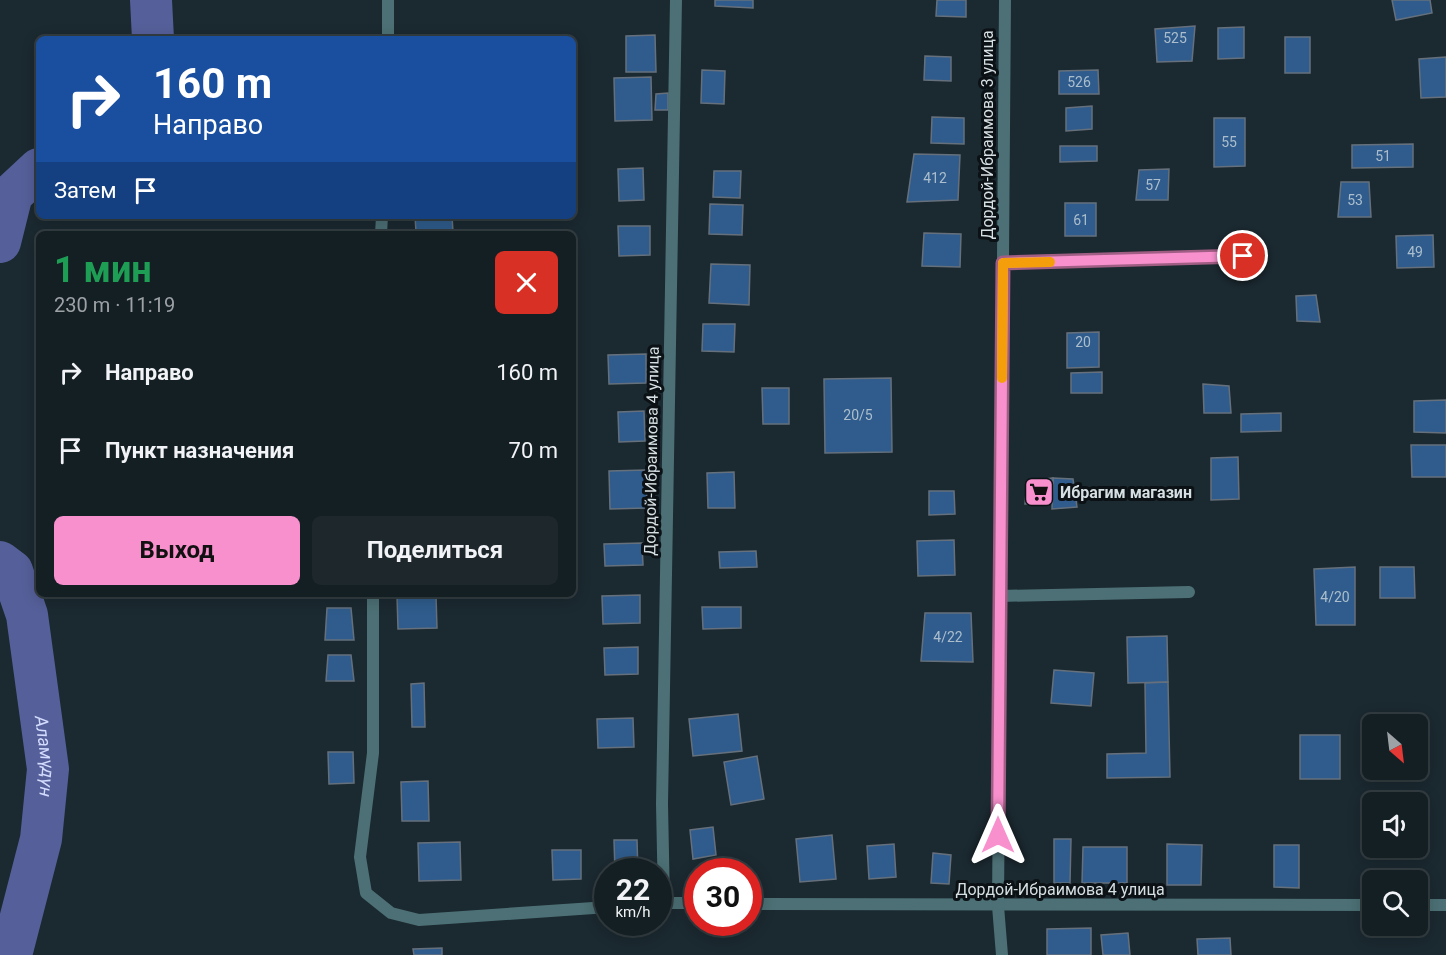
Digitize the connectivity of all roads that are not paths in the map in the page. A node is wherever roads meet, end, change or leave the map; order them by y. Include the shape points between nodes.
1 (388, 0) edge
2 (675, 0) edge
3 (1005, 0) edge
4 (388, 36) edge
5 (1243, 256) dead end
6 (1003, 263) junction
7 (1189, 592) dead end
8 (1000, 596) junction
9 (373, 597) edge
10 (661, 858) edge
11 (762, 904) edge
12 (1446, 904) edge
13 (1362, 905) edge
14 (1428, 905) edge
15 (998, 906) junction
16 (594, 908) edge
17 (1002, 955) edge

1 - 4 street
2 - 10 street, Дордой-Ибраимова 4 улица
3 - 6 street, Дордой-Ибраимова 3 улица
5 - 6 street
6 - 8 street, Дордой-Ибраимова 3 улица
7 - 8 street
8 - 15 street, Дордой-Ибраимова 3 улица
9 - 16 street via 373,753 360,857 366,893 391,913 419,920
11 - 15 street, Дордой-Ибраимова 4 улица
12 - 14 street
13 - 15 street, Дордой-Ибраимова 4 улица
15 - 17 street, Дордой-Ибраимова 3 улица

